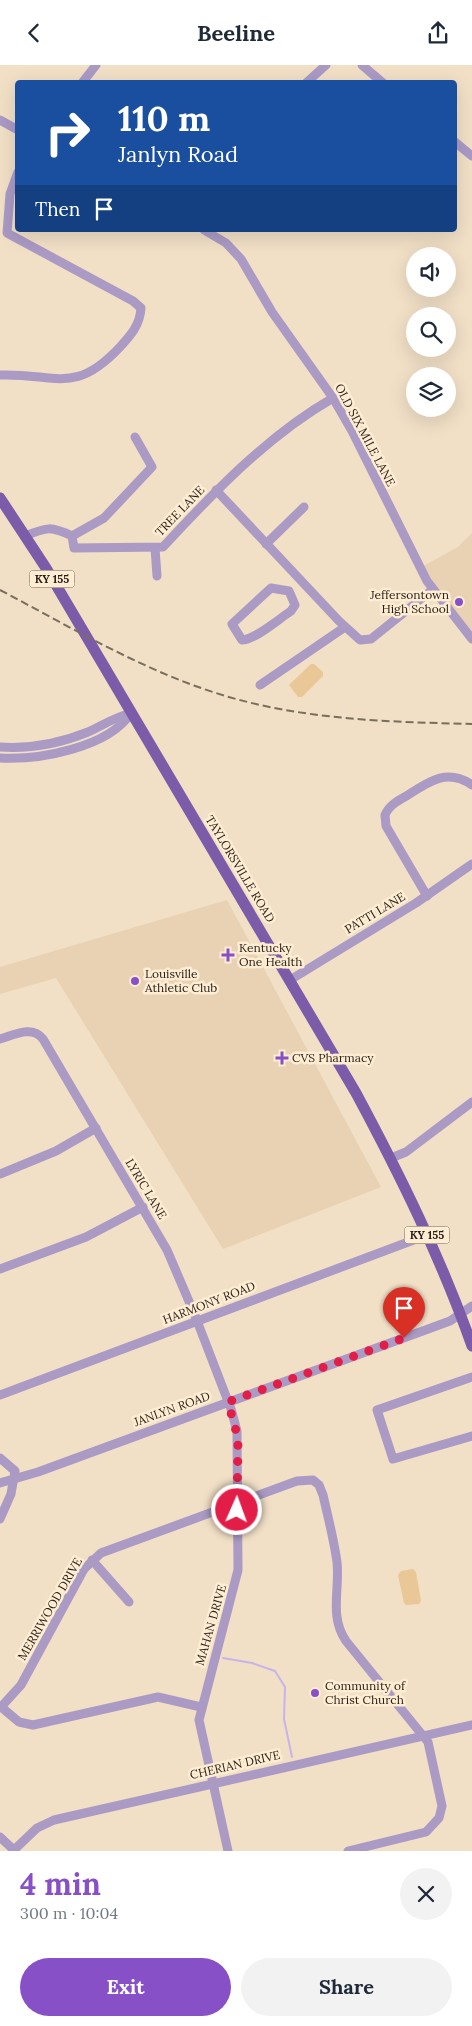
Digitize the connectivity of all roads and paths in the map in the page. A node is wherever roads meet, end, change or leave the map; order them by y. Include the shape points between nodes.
1 (96, 65) edge
2 (326, 65) edge
3 (362, 65) edge
4 (84, 80) edge
5 (309, 80) edge
6 (380, 80) edge
7 (0, 120) edge
8 (15, 128) edge
9 (457, 144) edge
10 (472, 156) edge
11 (15, 180) edge
12 (210, 232) edge
13 (0, 375) edge
14 (333, 398) junction
15 (135, 437) dead end
16 (216, 491) junction
17 (0, 498) edge
18 (304, 507) dead end
19 (25, 536) junction
20 (72, 536) junction
21 (266, 543) junction
22 (155, 548) junction
23 (157, 576) dead end
24 (301, 580) junction
25 (432, 590) junction
26 (290, 591) junction
27 (347, 629) junction
28 (472, 639) edge
29 (260, 685) dead end
30 (130, 713) junction
31 (0, 747) edge
32 (0, 758) edge
33 (472, 785) edge
34 (472, 864) edge
35 (427, 896) junction
36 (290, 981) junction
37 (0, 1039) edge
38 (472, 1102) edge
39 (96, 1128) junction
40 (391, 1157) junction
41 (1, 1171) edge
42 (143, 1207) junction
43 (427, 1235) junction
44 (0, 1269) edge
45 (472, 1306) edge
46 (461, 1313) junction
47 (197, 1321) junction
48 (472, 1346) edge
49 (472, 1377) edge
50 (0, 1395) edge
51 (228, 1402) junction
52 (472, 1436) edge
53 (0, 1458) edge
54 (14, 1479) junction
55 (0, 1483) edge
56 (238, 1502) junction
57 (0, 1519) edge
58 (92, 1560) junction
59 (129, 1602) dead end
60 (1, 1706) edge
61 (201, 1707) junction
62 (472, 1725) edge
63 (423, 1735) junction
64 (212, 1784) junction
65 (0, 1837) edge
66 (14, 1851) edge
67 (228, 1851) edge
68 (348, 1851) edge

1 - 4 street
2 - 5 street
3 - 6 street
7 - 8 street
9 - 10 street
11 - 13 street via 10,194 7,233 134,301 141,308 141,313 131,335 102,365 89,373 60,380
12 - 14 street, OLD SIX MILE LANE via 242,259 272,311
14 - 16 street, TREE LANE via 265,446
14 - 25 street, OLD SIX MILE LANE
15 - 20 street via 152,467 104,518
16 - 21 street
16 - 22 street, TREE LANE via 163,547
17 - 19 main road, TAYLORSVILLE ROAD / KY 155
18 - 21 street
19 - 20 street, TREE LANE via 54,528
19 - 30 main road, TAYLORSVILLE ROAD / KY 155
20 - 22 street, TREE LANE via 74,548
21 - 24 street
22 - 23 street
24 - 26 street
24 - 27 street
25 - 27 street via 368,641 360,640
25 - 28 street, OLD SIX MILE LANE
26 - 26 street via 271,588 232,624 242,640 247,640 291,611 295,605
27 - 29 street
30 - 31 street via 61,741
30 - 32 street via 123,725 84,745 19,759
30 - 36 main road, TAYLORSVILLE ROAD / KY 155
33 - 35 street via 456,777 438,777 390,806 385,815 386,826
34 - 35 street, PATTI LANE
35 - 36 street, PATTI LANE
36 - 40 main road, TAYLORSVILLE ROAD / KY 155
37 - 39 street, LYRIC LANE via 29,1031 40,1036
38 - 40 street via 406,1152
39 - 41 street via 56,1151
39 - 42 street, LYRIC LANE
40 - 43 main road, TAYLORSVILLE ROAD / KY 155
42 - 44 street via 86,1237
42 - 47 street, LYRIC LANE via 167,1250
43 - 46 main road, TAYLORSVILLE ROAD / KY 155
43 - 47 street, HARMONY ROAD
45 - 46 street, JANLYN ROAD
46 - 48 main road, TAYLORSVILLE ROAD / KY 155
46 - 51 street, JANLYN ROAD via 450,1321
47 - 50 street, HARMONY ROAD
47 - 51 street, LYRIC LANE
49 - 52 street via 377,1410 393,1459
51 - 54 street, JANLYN ROAD
51 - 56 street, MAHAN DRIVE via 238,1438
53 - 54 street via 15,1471
54 - 55 street, JANLYN ROAD
54 - 57 street
56 - 58 street, MERRIWOOD DRIVE via 101,1553
56 - 61 street, MAHAN DRIVE via 238,1570
56 - 63 street, MERRIWOOD DRIVE via 304,1479 319,1485 337,1562 338,1627
58 - 59 street
58 - 60 street, MERRIWOOD DRIVE via 84,1569 21,1685
60 - 61 street via 19,1722 32,1725 158,1697
61 - 64 street, MAHAN DRIVE via 200,1729
62 - 63 street, CHERIAN DRIVE
63 - 64 street, CHERIAN DRIVE
63 - 68 street via 428,1742 441,1800 441,1813 435,1825 422,1834
64 - 66 street, CHERIAN DRIVE via 48,1822 32,1831
64 - 67 street, MAHAN DRIVE
65 - 66 street

